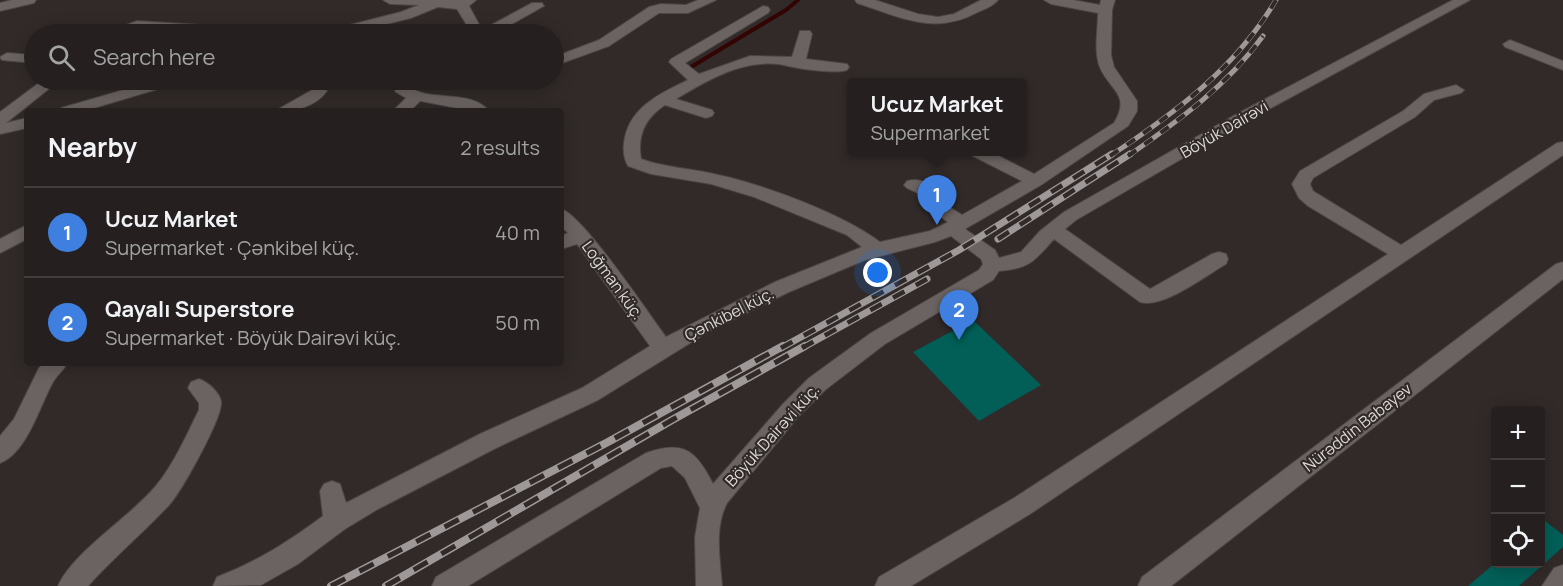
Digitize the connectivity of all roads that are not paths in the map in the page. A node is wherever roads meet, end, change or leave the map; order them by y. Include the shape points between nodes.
1 (29, 0) edge
2 (390, 0) edge
3 (709, 0) edge
4 (862, 0) edge
5 (991, 0) edge
6 (1051, 0) edge
7 (1463, 0) edge
8 (437, 3) junction
9 (466, 3) edge
10 (1107, 5) edge
11 (537, 6) dead end
12 (0, 7) edge
13 (763, 10) dead end
14 (214, 20) dead end
15 (209, 24) edge
16 (371, 24) edge
17 (474, 24) edge
18 (503, 24) edge
19 (806, 33) dead end
20 (1510, 44) dead end
21 (7, 57) dead end
22 (24, 58) edge
23 (564, 58) edge
24 (797, 64) junction
25 (1563, 66) edge
26 (842, 67) dead end
27 (698, 81) junction
28 (39, 90) edge
29 (138, 90) edge
30 (402, 90) edge
31 (1456, 90) dead end
32 (319, 91) dead end
33 (417, 96) junction
34 (664, 100) junction
35 (76, 108) edge
36 (289, 108) edge
37 (404, 108) edge
38 (477, 108) edge
39 (706, 113) dead end
40 (0, 120) edge
41 (24, 124) edge
42 (0, 129) edge
43 (1563, 147) edge
44 (986, 156) edge
45 (1035, 181) junction
46 (913, 185) dead end
47 (564, 218) edge
48 (956, 225) junction
49 (1053, 229) junction
50 (24, 233) edge
51 (580, 235) junction
52 (564, 242) edge
53 (0, 247) edge
54 (877, 249) junction
55 (1402, 255) junction
56 (1219, 260) dead end
57 (993, 265) junction
58 (1563, 269) edge
59 (663, 348) junction
60 (54, 366) edge
61 (199, 388) dead end
62 (0, 453) edge
63 (332, 491) dead end
64 (712, 507) junction
65 (336, 521) junction
66 (1563, 577) edge
67 (71, 586) edge
68 (226, 586) edge
69 (445, 586) edge
70 (709, 586) edge
71 (888, 586) edge
72 (1151, 586) edge
73 (1555, 586) edge

1 - 12 street
2 - 8 street
3 - 23 street via 688,9 654,10 604,43
4 - 5 street via 938,20 956,17
6 - 10 street
7 - 49 street, Böyük Dairəvi via 1241,118
8 - 9 street
8 - 16 street
9 - 17 street
10 - 45 street, Çənkibel küç. via 1104,55 1107,67 1129,101 1125,121
11 - 18 street
13 - 27 street via 676,62
14 - 15 street
19 - 24 street
20 - 25 street
21 - 22 street
24 - 26 street
24 - 27 street via 750,60
27 - 34 street
28 - 40 street
29 - 35 street
30 - 33 street
31 - 55 street via 1429,97 1409,114 1305,175 1300,184 1314,202
32 - 36 street
33 - 37 street
33 - 38 street
34 - 39 street
34 - 54 street via 638,122 633,162 760,193 853,231
41 - 42 street
43 - 55 street
44 - 45 street
45 - 48 street, Çənkibel küç.
46 - 48 street via 926,189
47 - 51 street, Loğman küç.
48 - 54 street, Çənkibel küç. via 915,242
48 - 57 street
49 - 56 street via 1147,297 1156,296
49 - 57 street, Böyük Dairəvi via 1028,257
50 - 53 street
51 - 52 street
51 - 59 street, Loğman küç.
54 - 59 street, Çənkibel küç. via 782,287
55 - 71 street via 1022,506
57 - 64 street, Böyük Dairəvi küç. via 986,276 879,339 818,383 790,410
58 - 72 street, Nürəddin Babayev
59 - 65 street, Çənkibel küç. via 590,394 488,441
60 - 62 street via 46,374 22,425
61 - 67 street via 210,401 210,410 181,469 156,502
63 - 65 street
64 - 69 street via 691,467 680,457 654,460
64 - 70 street, Böyük Dairəvi küç. via 707,528
65 - 68 street, Çənkibel küç. via 289,556
66 - 73 street

